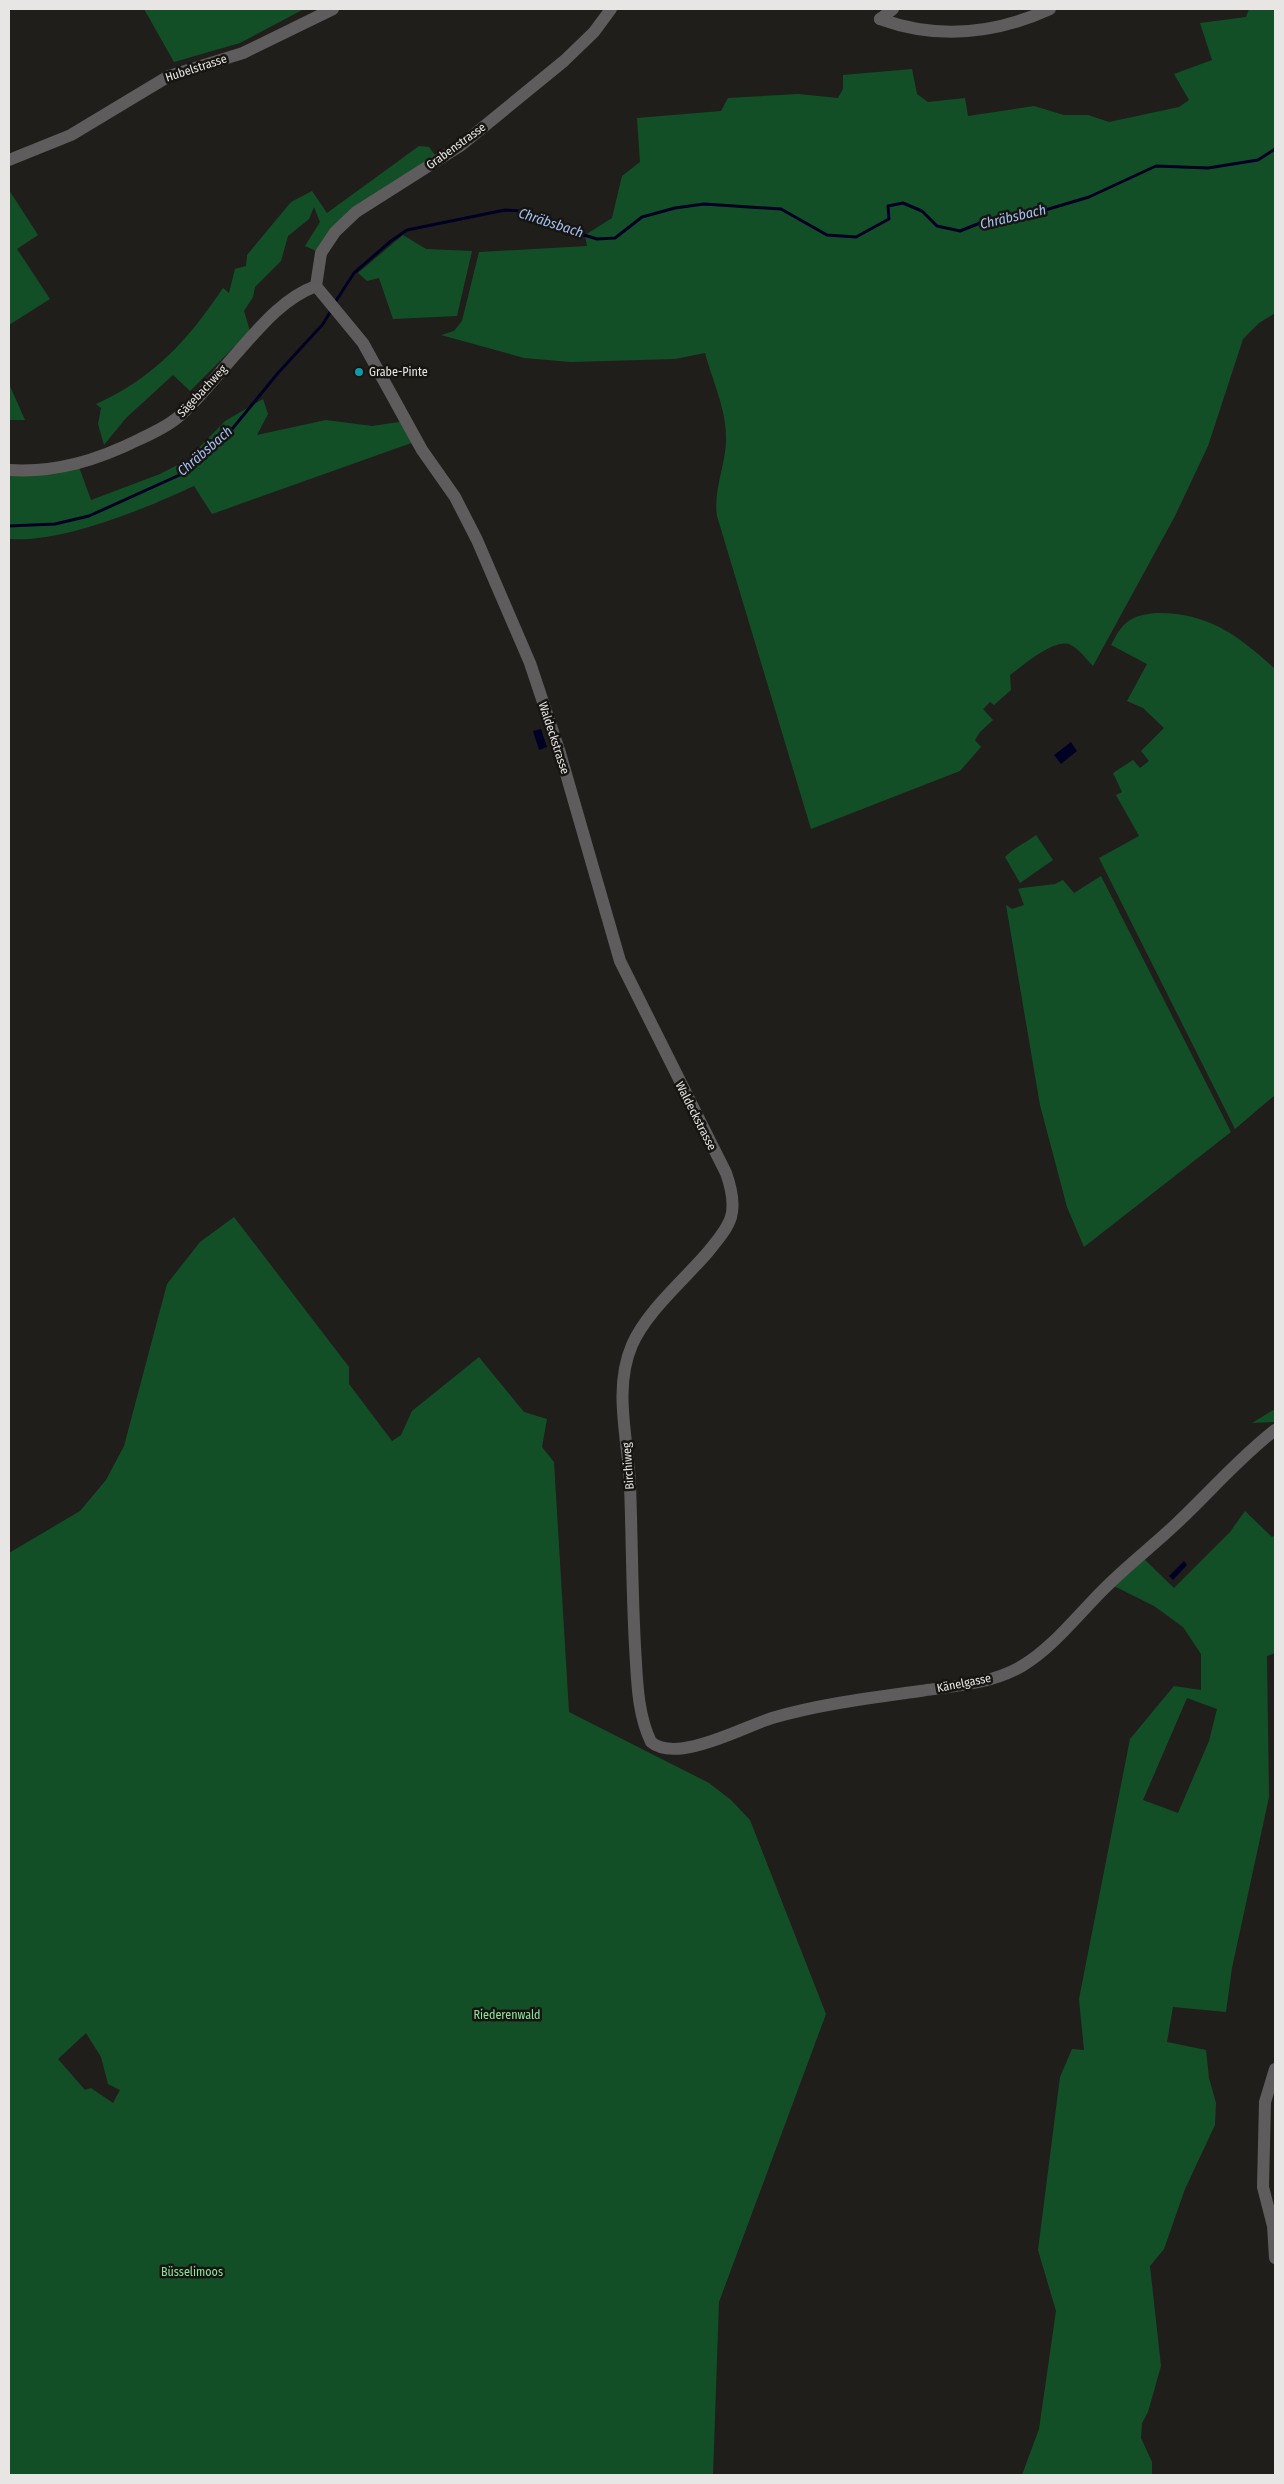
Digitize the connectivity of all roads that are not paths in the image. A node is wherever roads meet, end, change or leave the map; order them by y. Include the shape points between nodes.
1 (333, 9) edge
2 (611, 9) edge
3 (893, 9) edge
4 (1050, 9) edge
5 (9, 160) edge
6 (316, 286) junction
7 (9, 470) edge
8 (731, 1217) joint
9 (1275, 1430) edge
10 (656, 1746) joint
11 (1275, 2069) edge
12 (1275, 2258) edge

1 - 5 street, Hubelstrasse via 243,53 168,76 70,135
2 - 6 street, Grabenstrasse via 594,32 564,61 460,146 356,212 335,232 321,253
3 - 4 street via 880,19 932,32 976,32 1034,17
6 - 7 street, Sägebachweg via 300,292 284,304 190,406 164,427 85,462 44,470
6 - 8 street, Waldeckstrasse via 363,343 422,450 455,497 511,616 560,753 620,961 726,1173 732,1198
8 - 10 street, Birchiweg via 712,1246 654,1312 638,1334 627,1358 622,1402 630,1481 637,1676 645,1727
9 - 10 street, Känelgasse via 1242,1456 1178,1522 1022,1666 975,1683 795,1711 684,1749
11 - 12 street via 1265,2102 1263,2187 1273,2226

